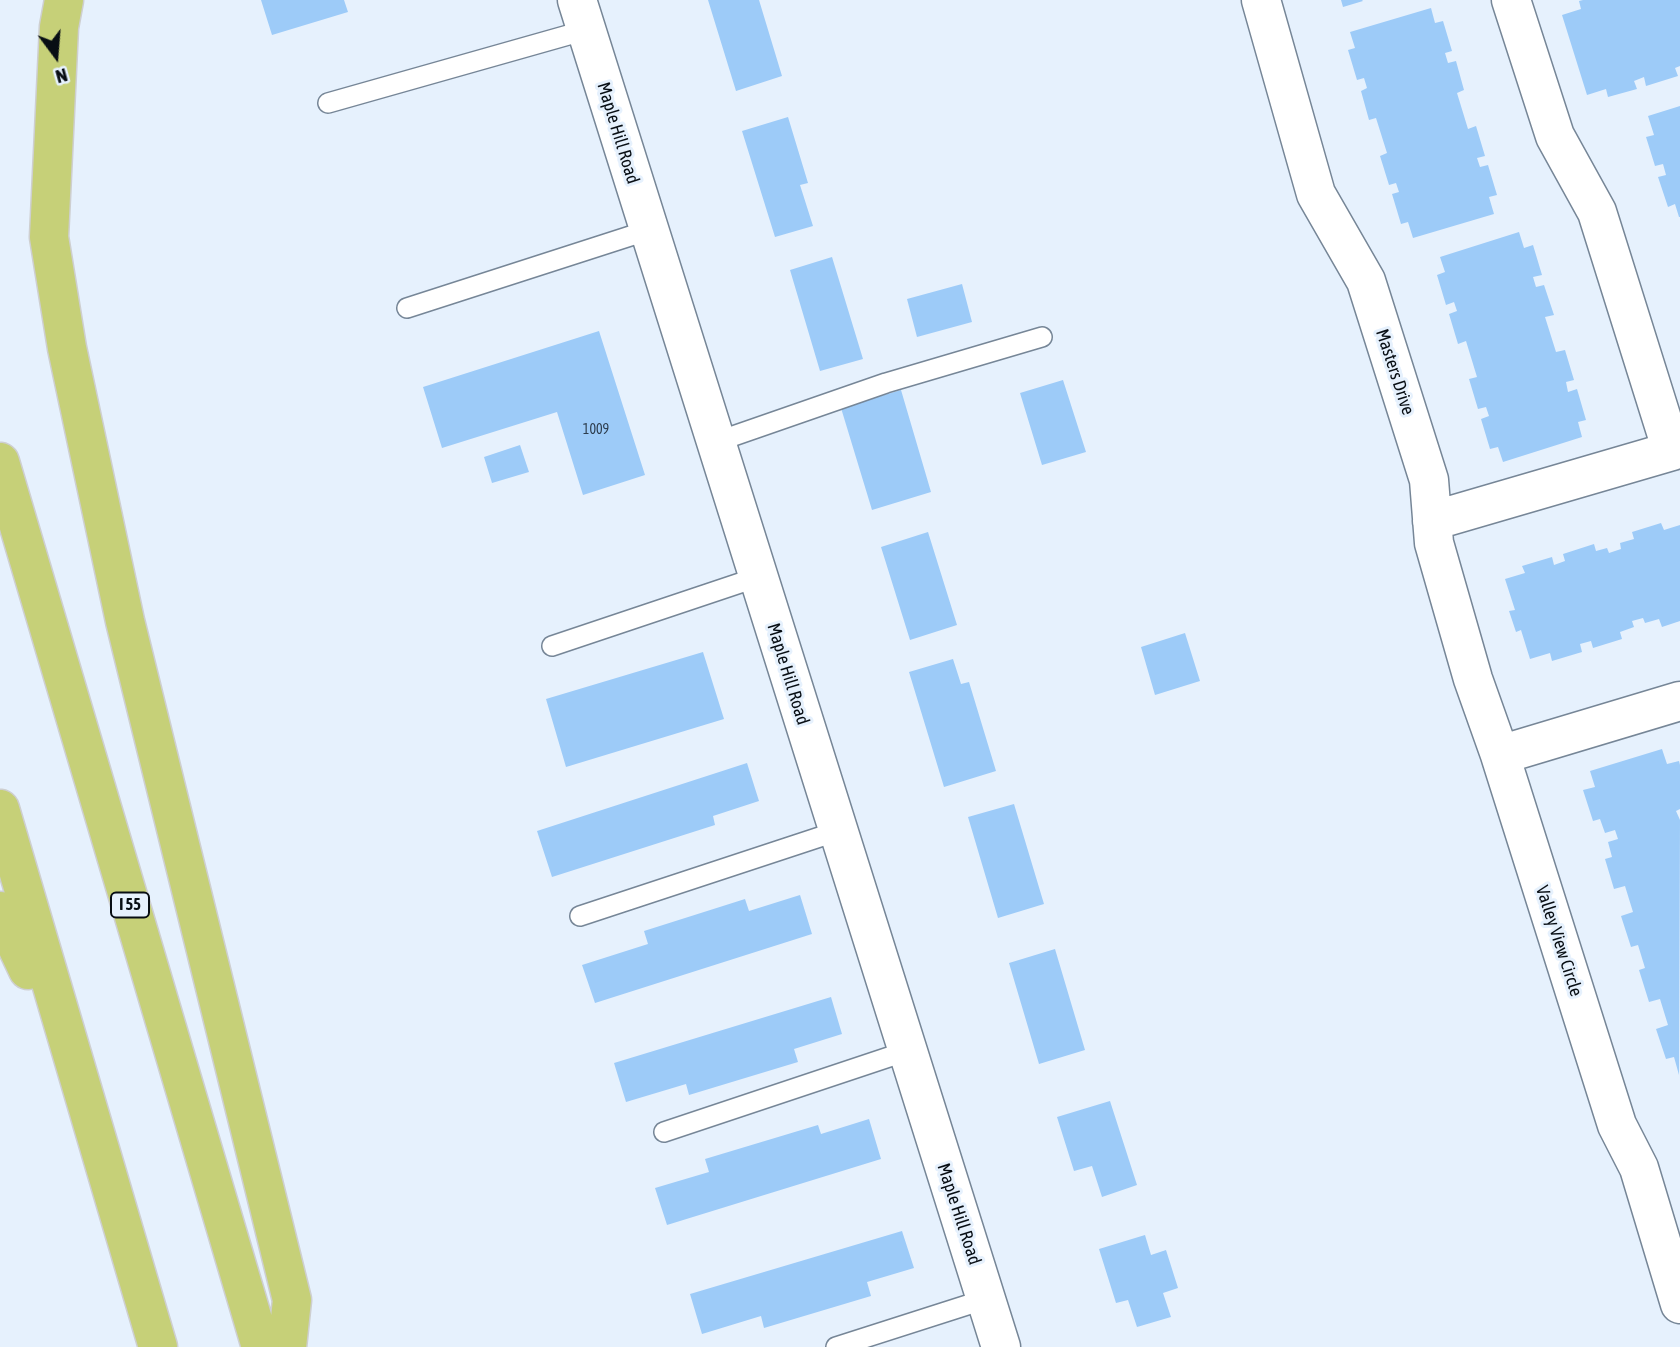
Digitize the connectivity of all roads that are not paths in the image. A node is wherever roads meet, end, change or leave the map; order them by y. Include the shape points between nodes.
1 (64, 0) edge
2 (1261, 0) edge
3 (1511, 0) edge
4 (581, 15) edge
5 (328, 103) dead end
6 (649, 230) junction
7 (407, 308) dead end
8 (1042, 337) dead end
9 (716, 442) junction
10 (0, 462) edge
11 (1432, 521) junction
12 (758, 577) junction
13 (552, 646) dead end
14 (1680, 701) edge
15 (1500, 755) junction
16 (0, 809) edge
17 (838, 831) junction
18 (0, 911) edge
19 (580, 916) dead end
20 (907, 1051) junction
21 (78, 1074) junction
22 (664, 1132) dead end
23 (986, 1299) junction
24 (1680, 1304) edge
25 (158, 1347) edge
26 (261, 1347) edge
27 (287, 1347) edge
28 (836, 1347) edge
29 (1000, 1347) edge

1 - 27 highway via 49,237 67,348 125,621 292,1300
2 - 11 street, Masters Drive via 1315,194 1366,281 1429,480
3 - 11 street via 1555,136 1597,212 1672,451
4 - 5 lane
4 - 6 street, Maple Hill Road
6 - 7 lane
6 - 9 street, Maple Hill Road
8 - 9 lane via 886,383
9 - 12 street, Maple Hill Road
10 - 26 highway, I 55
11 - 15 street, Masters Drive via 1434,543 1473,680
12 - 13 lane
12 - 17 street, Maple Hill Road
14 - 15 street
15 - 24 street, Valley View Circle via 1617,1125 1639,1168
16 - 21 highway
17 - 19 lane
17 - 20 street, Maple Hill Road
18 - 21 highway
20 - 22 lane
20 - 23 street, Maple Hill Road
21 - 25 highway
23 - 28 lane
23 - 29 street, Maple Hill Road

